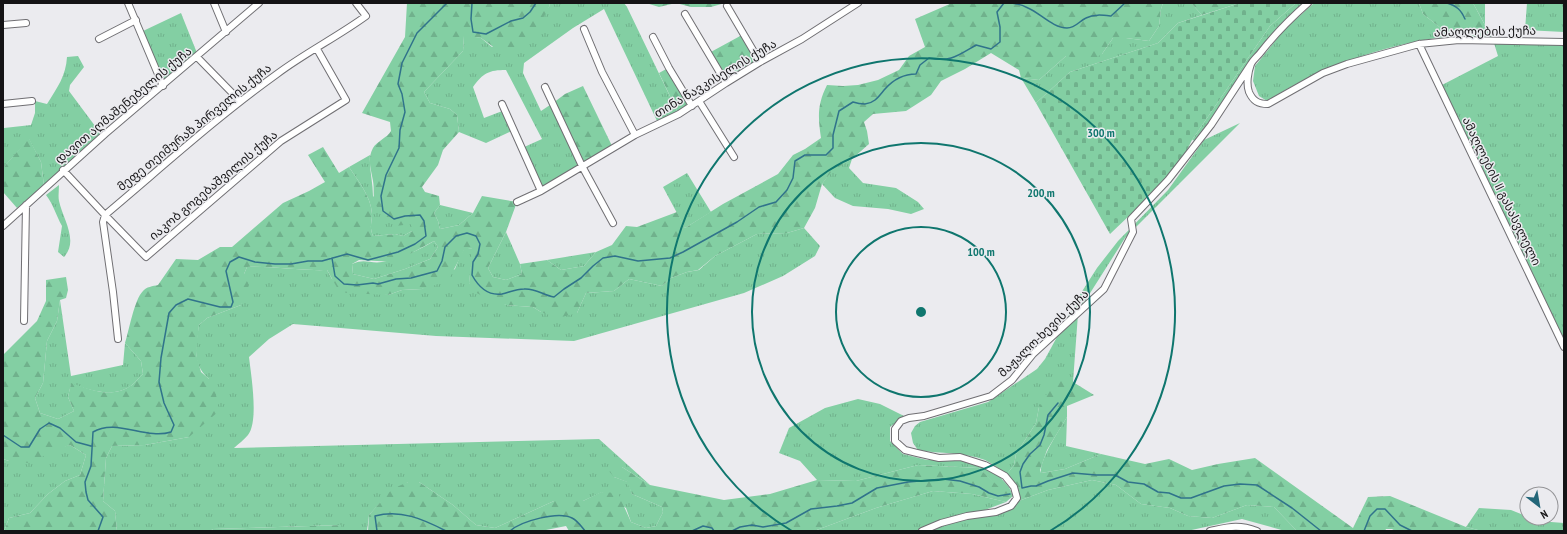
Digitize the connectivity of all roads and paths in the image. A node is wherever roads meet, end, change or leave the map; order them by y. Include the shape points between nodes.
1 (128, 3) edge
2 (214, 3) edge
3 (259, 3) edge
4 (356, 3) edge
5 (858, 3) edge
6 (1308, 3) edge
7 (727, 6) dead end
8 (685, 14) dead end
9 (136, 20) junction
10 (26, 23) dead end
11 (3, 25) edge
12 (584, 30) dead end
13 (226, 32) junction
14 (653, 36) dead end
15 (99, 39) dead end
16 (1564, 42) edge
17 (1419, 44) junction
18 (317, 49) junction
19 (197, 57) junction
20 (760, 62) junction
21 (1251, 64) junction
22 (726, 83) junction
23 (163, 86) junction
24 (545, 87) dead end
25 (32, 101) dead end
26 (240, 101) junction
27 (699, 101) junction
28 (3, 104) edge
29 (502, 104) dead end
30 (692, 106) junction
31 (635, 135) junction
32 (734, 157) dead end
33 (582, 166) junction
34 (63, 170) junction
35 (542, 191) junction
36 (517, 202) dead end
37 (26, 205) junction
38 (105, 216) junction
39 (613, 223) dead end
40 (3, 226) edge
41 (24, 321) dead end
42 (118, 339) dead end
43 (1564, 347) edge
44 (922, 531) edge
45 (1210, 531) edge
46 (1257, 531) edge

1 - 9 street
2 - 13 street
3 - 13 street, დავით აღმაშენებელის ქუჩა
4 - 18 street, მეფე თეიმურაზ პირველის ქუჩა via 366,16
5 - 20 street, თინა წავკისელის ქუჩა
6 - 21 street via 1280,30
7 - 20 street
8 - 22 street
9 - 15 street
9 - 23 street
10 - 11 street
12 - 31 street via 602,72
13 - 19 street, დავით აღმაშენებელის ქუჩა
14 - 30 street
16 - 17 street, ამაღლების ქუჩა via 1459,40
17 - 21 street, ამაღლების ქუჩა via 1323,73 1268,104 1259,104 1251,97 1248,79
17 - 43 street, ამაღლების II გასასვლელი
18 - 26 street, მეფე თეიმურაზ პირველის ქუჩა via 278,72
18 - 38 street, იაკობ გოგებაშვილის ქუჩა via 346,100 281,141 146,257
19 - 23 street, დავით აღმაშენებელის ქუჩა
19 - 26 street
20 - 22 street, თინა წავკისელის ქუჩა
21 - 44 street, მაჟალო-ხევის ქუჩა via 1203,135 1168,180 1131,219 1133,232 1104,289 1033,354 1012,380 991,396 909,418 901,421 895,429 895,441 905,450 939,458 960,457 985,465 1005,476 1014,487 1017,498 1012,506 996,512 967,516
22 - 27 street, თინა წავკისელის ქუჩა
23 - 34 street, დავით აღმაშენებელის ქუჩა
24 - 33 street
25 - 28 street
26 - 38 street, მეფე თეიმურაზ პირველის ქუჩა
27 - 30 street, თინა წავკისელის ქუჩა
27 - 32 street
29 - 35 street
30 - 31 street, თინა წავკისელის ქუჩა
31 - 33 street, თინა წავკისელის ქუჩა
33 - 35 street, თინა წავკისელის ქუჩა
33 - 39 street
34 - 37 street, დავით აღმაშენებელის ქუჩა
34 - 38 street, იაკობ გოგებაშვილის ქუჩა
35 - 36 street, თინა წავკისელის ქუჩა
37 - 40 street, დავით აღმაშენებელის ქუჩა
37 - 41 street
38 - 42 street via 103,222
45 - 46 street via 1241,526

